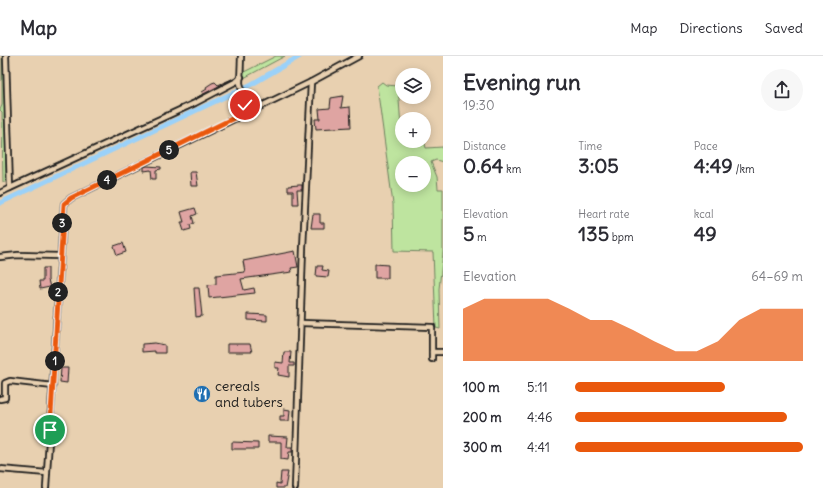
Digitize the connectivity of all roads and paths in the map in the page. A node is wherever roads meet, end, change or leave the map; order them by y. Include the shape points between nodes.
1 (6, 56) edge
2 (241, 56) edge
3 (359, 56) edge
4 (241, 76) junction
5 (311, 82) junction
6 (248, 111) junction
7 (10, 188) junction
8 (0, 193) edge
9 (60, 256) junction
10 (0, 257) edge
11 (301, 323) junction
12 (432, 352) junction
13 (443, 352) edge
14 (432, 359) dead end
15 (53, 386) junction
16 (0, 399) edge
17 (0, 469) edge
18 (47, 473) junction
19 (46, 488) edge
20 (295, 488) edge

1 - 7 street
2 - 4 street
3 - 5 street
4 - 6 street via 240,83
4 - 7 street via 237,81 195,103
5 - 6 street
5 - 11 street
6 - 9 street via 71,198 64,204
7 - 8 street
9 - 10 street
9 - 15 street
11 - 12 street via 432,327
11 - 20 street
12 - 13 street
12 - 14 street
15 - 16 street via 5,383 5,398
15 - 18 street
17 - 18 street
18 - 19 street

